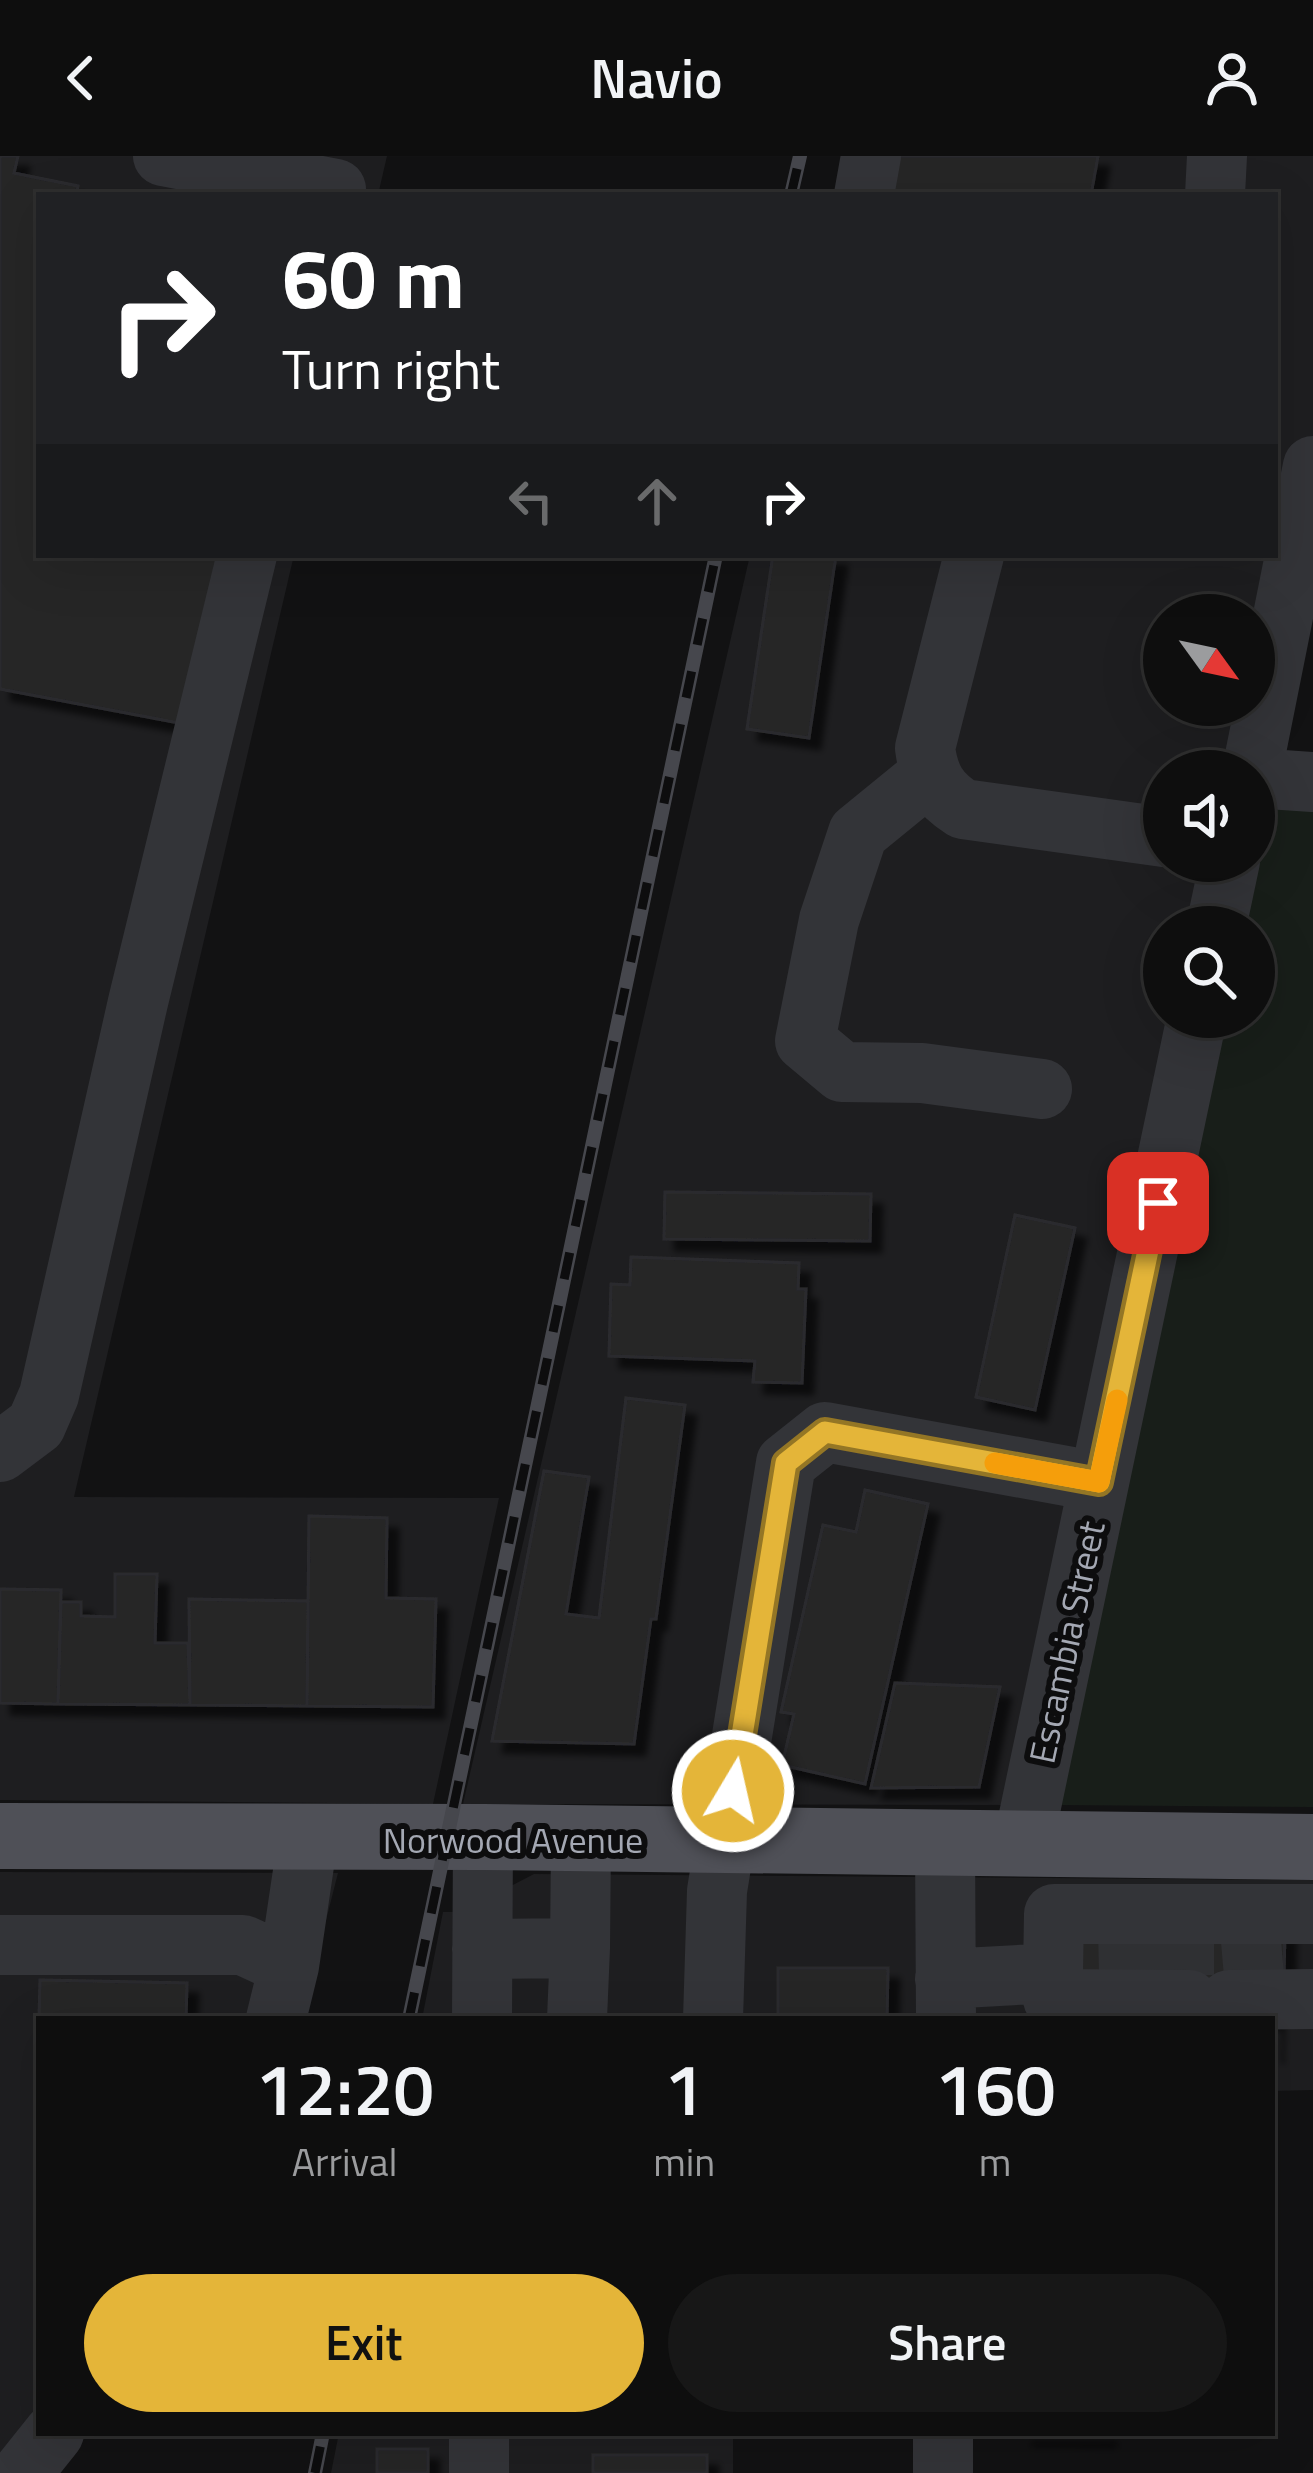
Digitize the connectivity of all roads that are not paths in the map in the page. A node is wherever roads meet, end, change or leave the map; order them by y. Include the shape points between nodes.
1 (163, 156) edge
2 (871, 156) edge
3 (1217, 156) edge
4 (336, 180) edge
5 (865, 192) edge
6 (1215, 192) edge
7 (1305, 471) edge
8 (246, 558) edge
9 (973, 558) edge
10 (1257, 750) edge
11 (929, 775) junction
12 (1275, 777) edge
13 (1313, 782) edge
14 (1143, 834) edge
15 (1193, 1038) edge
16 (1042, 1089) dead end
17 (0, 1452) edge
18 (1099, 1482) junction
19 (0, 1836) edge
20 (483, 1837) junction
21 (308, 1838) junction
22 (581, 1838) junction
23 (728, 1840) junction
24 (945, 1843) junction
25 (1046, 1844) junction
26 (1299, 1847) edge
27 (1071, 1914) junction
28 (0, 1945) edge
29 (482, 1948) junction
30 (580, 1948) junction
31 (1211, 1958) edge
32 (1053, 1973) junction
33 (282, 1992) edge
34 (945, 1999) edge
35 (482, 2016) edge
36 (578, 2016) edge
37 (712, 2016) edge
38 (52, 2436) edge
39 (479, 2436) edge
40 (943, 2436) edge
41 (22, 2473) edge
42 (479, 2473) edge
43 (943, 2473) edge

1 - 4 street
2 - 5 street
3 - 6 street
7 - 10 street
8 - 17 street via 49,1395 36,1425
9 - 11 street via 925,748
11 - 14 street via 963,809
11 - 16 street via 858,833 829,920 805,1041 842,1072
12 - 13 street
15 - 18 street, Escambia Street
18 - 23 street via 825,1432 786,1463
18 - 25 street, Escambia Street
19 - 21 main road, Norwood Avenue
20 - 21 main road, Norwood Avenue
20 - 22 main road, Norwood Avenue
20 - 29 street
21 - 33 street
22 - 23 main road, Norwood Avenue
22 - 30 street
23 - 24 main road, Norwood Avenue
23 - 37 street via 717,1891
24 - 25 main road, Norwood Avenue
24 - 34 street
25 - 26 main road, Norwood Avenue
25 - 27 street, Escambia Street
26 - 31 street
27 - 31 street
27 - 32 street via 1054,1914
28 - 33 street via 243,1945
29 - 30 street
29 - 35 street
30 - 36 street
31 - 32 street via 1053,1999
32 - 34 street
38 - 41 street
39 - 42 street
40 - 43 street

